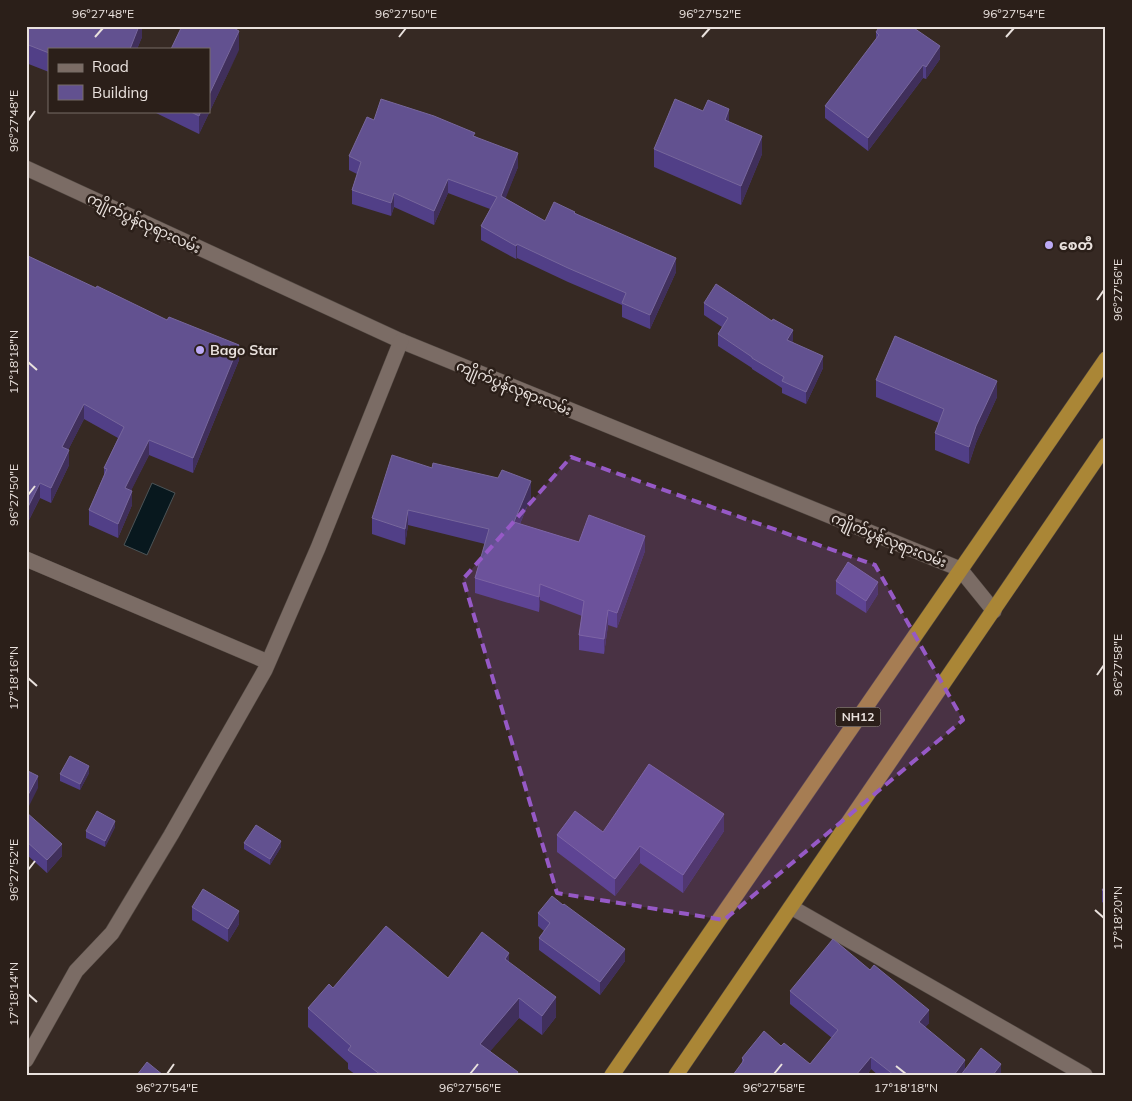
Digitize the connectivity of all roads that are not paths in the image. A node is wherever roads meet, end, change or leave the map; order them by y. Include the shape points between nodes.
1 (26, 168) edge
2 (401, 342) junction
3 (1106, 359) edge
4 (1106, 446) edge
5 (26, 559) edge
6 (960, 569) junction
7 (994, 611) junction
8 (268, 662) junction
9 (791, 907) junction
10 (26, 1060) edge
11 (1078, 1073) edge
12 (612, 1075) edge
13 (676, 1075) edge

1 - 2 street, ကျိုက်ပွန်လုရားလမ်း
2 - 6 street, ကျိုက်ပွန်လုရားလမ်း
2 - 8 street
3 - 6 highway, NH12
4 - 7 highway
5 - 8 street
6 - 7 street, ကျိုက်ပွန်လုရားလမ်း
6 - 12 highway, NH12
7 - 9 highway
8 - 10 street via 112,933 76,971
9 - 11 street
9 - 13 highway

